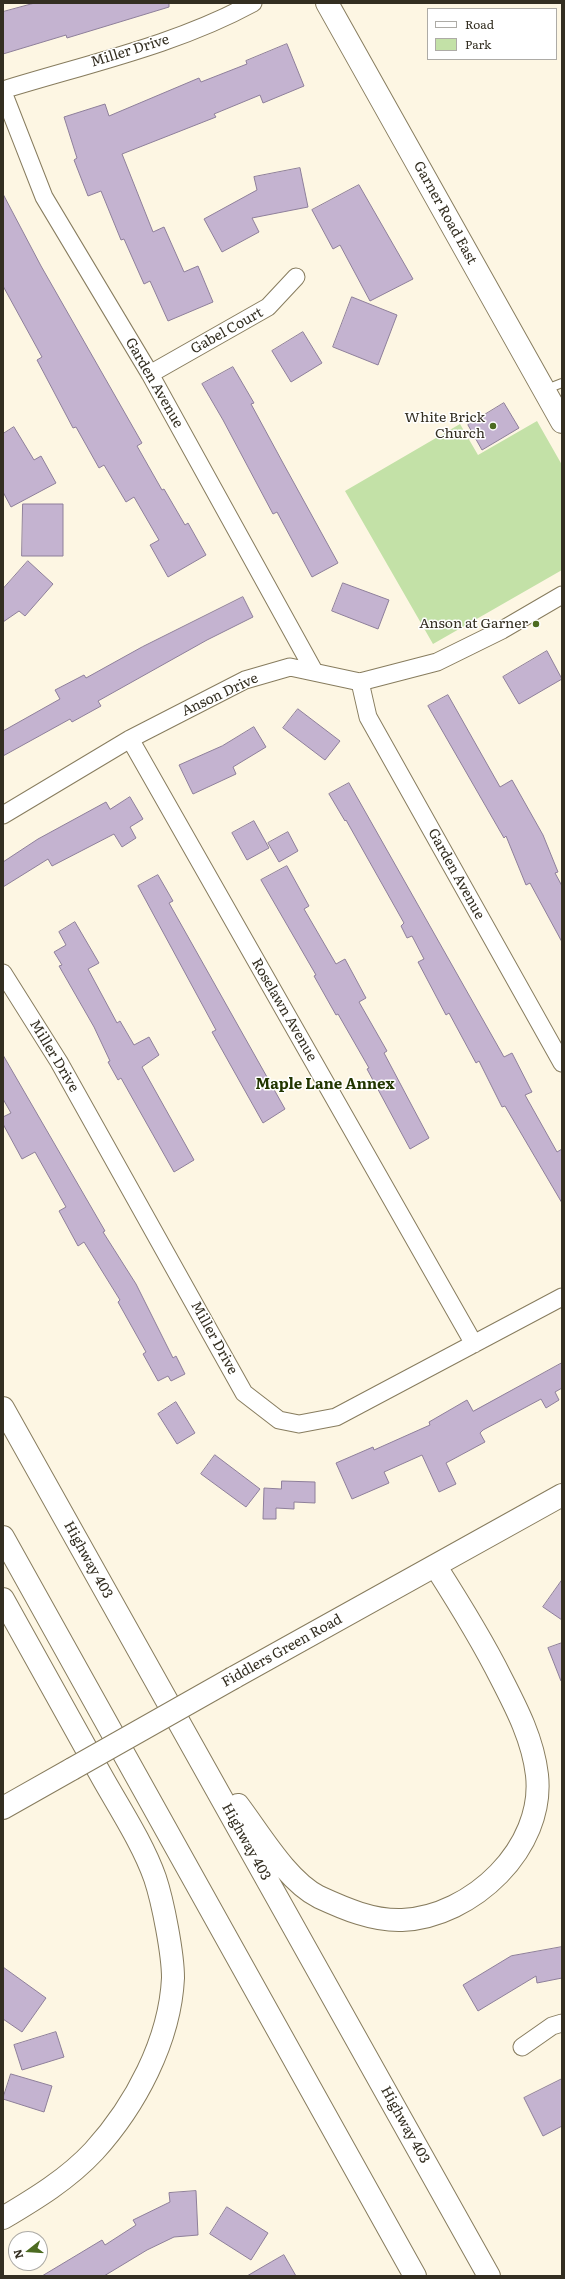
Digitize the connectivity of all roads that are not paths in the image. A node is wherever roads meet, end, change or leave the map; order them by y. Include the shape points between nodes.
1 (253, 3) edge
2 (327, 3) edge
3 (3, 91) edge
4 (296, 277) dead end
5 (150, 374) junction
6 (553, 387) edge
7 (560, 416) edge
8 (562, 595) edge
9 (314, 671) junction
10 (360, 682) junction
11 (130, 739) junction
12 (3, 815) edge
13 (3, 973) edge
14 (562, 1063) edge
15 (562, 1297) edge
16 (474, 1344) junction
17 (3, 1408) edge
18 (562, 1496) edge
19 (3, 1537) edge
20 (436, 1566) junction
21 (3, 1598) edge
22 (193, 1747) junction
23 (3, 1808) edge
24 (562, 2023) edge
25 (522, 2047) dead end
26 (3, 2218) edge
27 (415, 2276) edge
28 (490, 2276) edge

1 - 3 street, Miller Drive via 221,20 167,40
2 - 6 main road, Garner Road East
3 - 5 street, Garden Avenue via 44,198
4 - 5 street, Gabel Court via 268,308
5 - 9 street, Garden Avenue
6 - 7 main road, Garner Road East
8 - 10 street, Anson Drive via 502,630 437,662
9 - 10 street, Anson Drive
9 - 11 street, Anson Drive via 290,667 245,680
10 - 14 street, Garden Avenue via 368,717
11 - 12 street, Anson Drive
11 - 16 street, Roselawn Avenue
13 - 16 street, Miller Drive via 59,1062 244,1393 278,1420 300,1424 336,1417
15 - 16 street, Miller Drive
17 - 22 main road, Highway 403
18 - 20 main road, Fiddlers Green Road
19 - 27 main road
20 - 22 main road via 478,1632 524,1723 537,1774 537,1796 530,1823 517,1852 490,1884 453,1907 434,1915 401,1920 373,1918 318,1896 292,1875
20 - 23 main road, Fiddlers Green Road, bridge
21 - 26 main road via 155,1877 166,1926 173,1977 167,2023 144,2078 121,2118 93,2152 46,2193
22 - 28 main road, Highway 403
24 - 25 street via 552,2026

